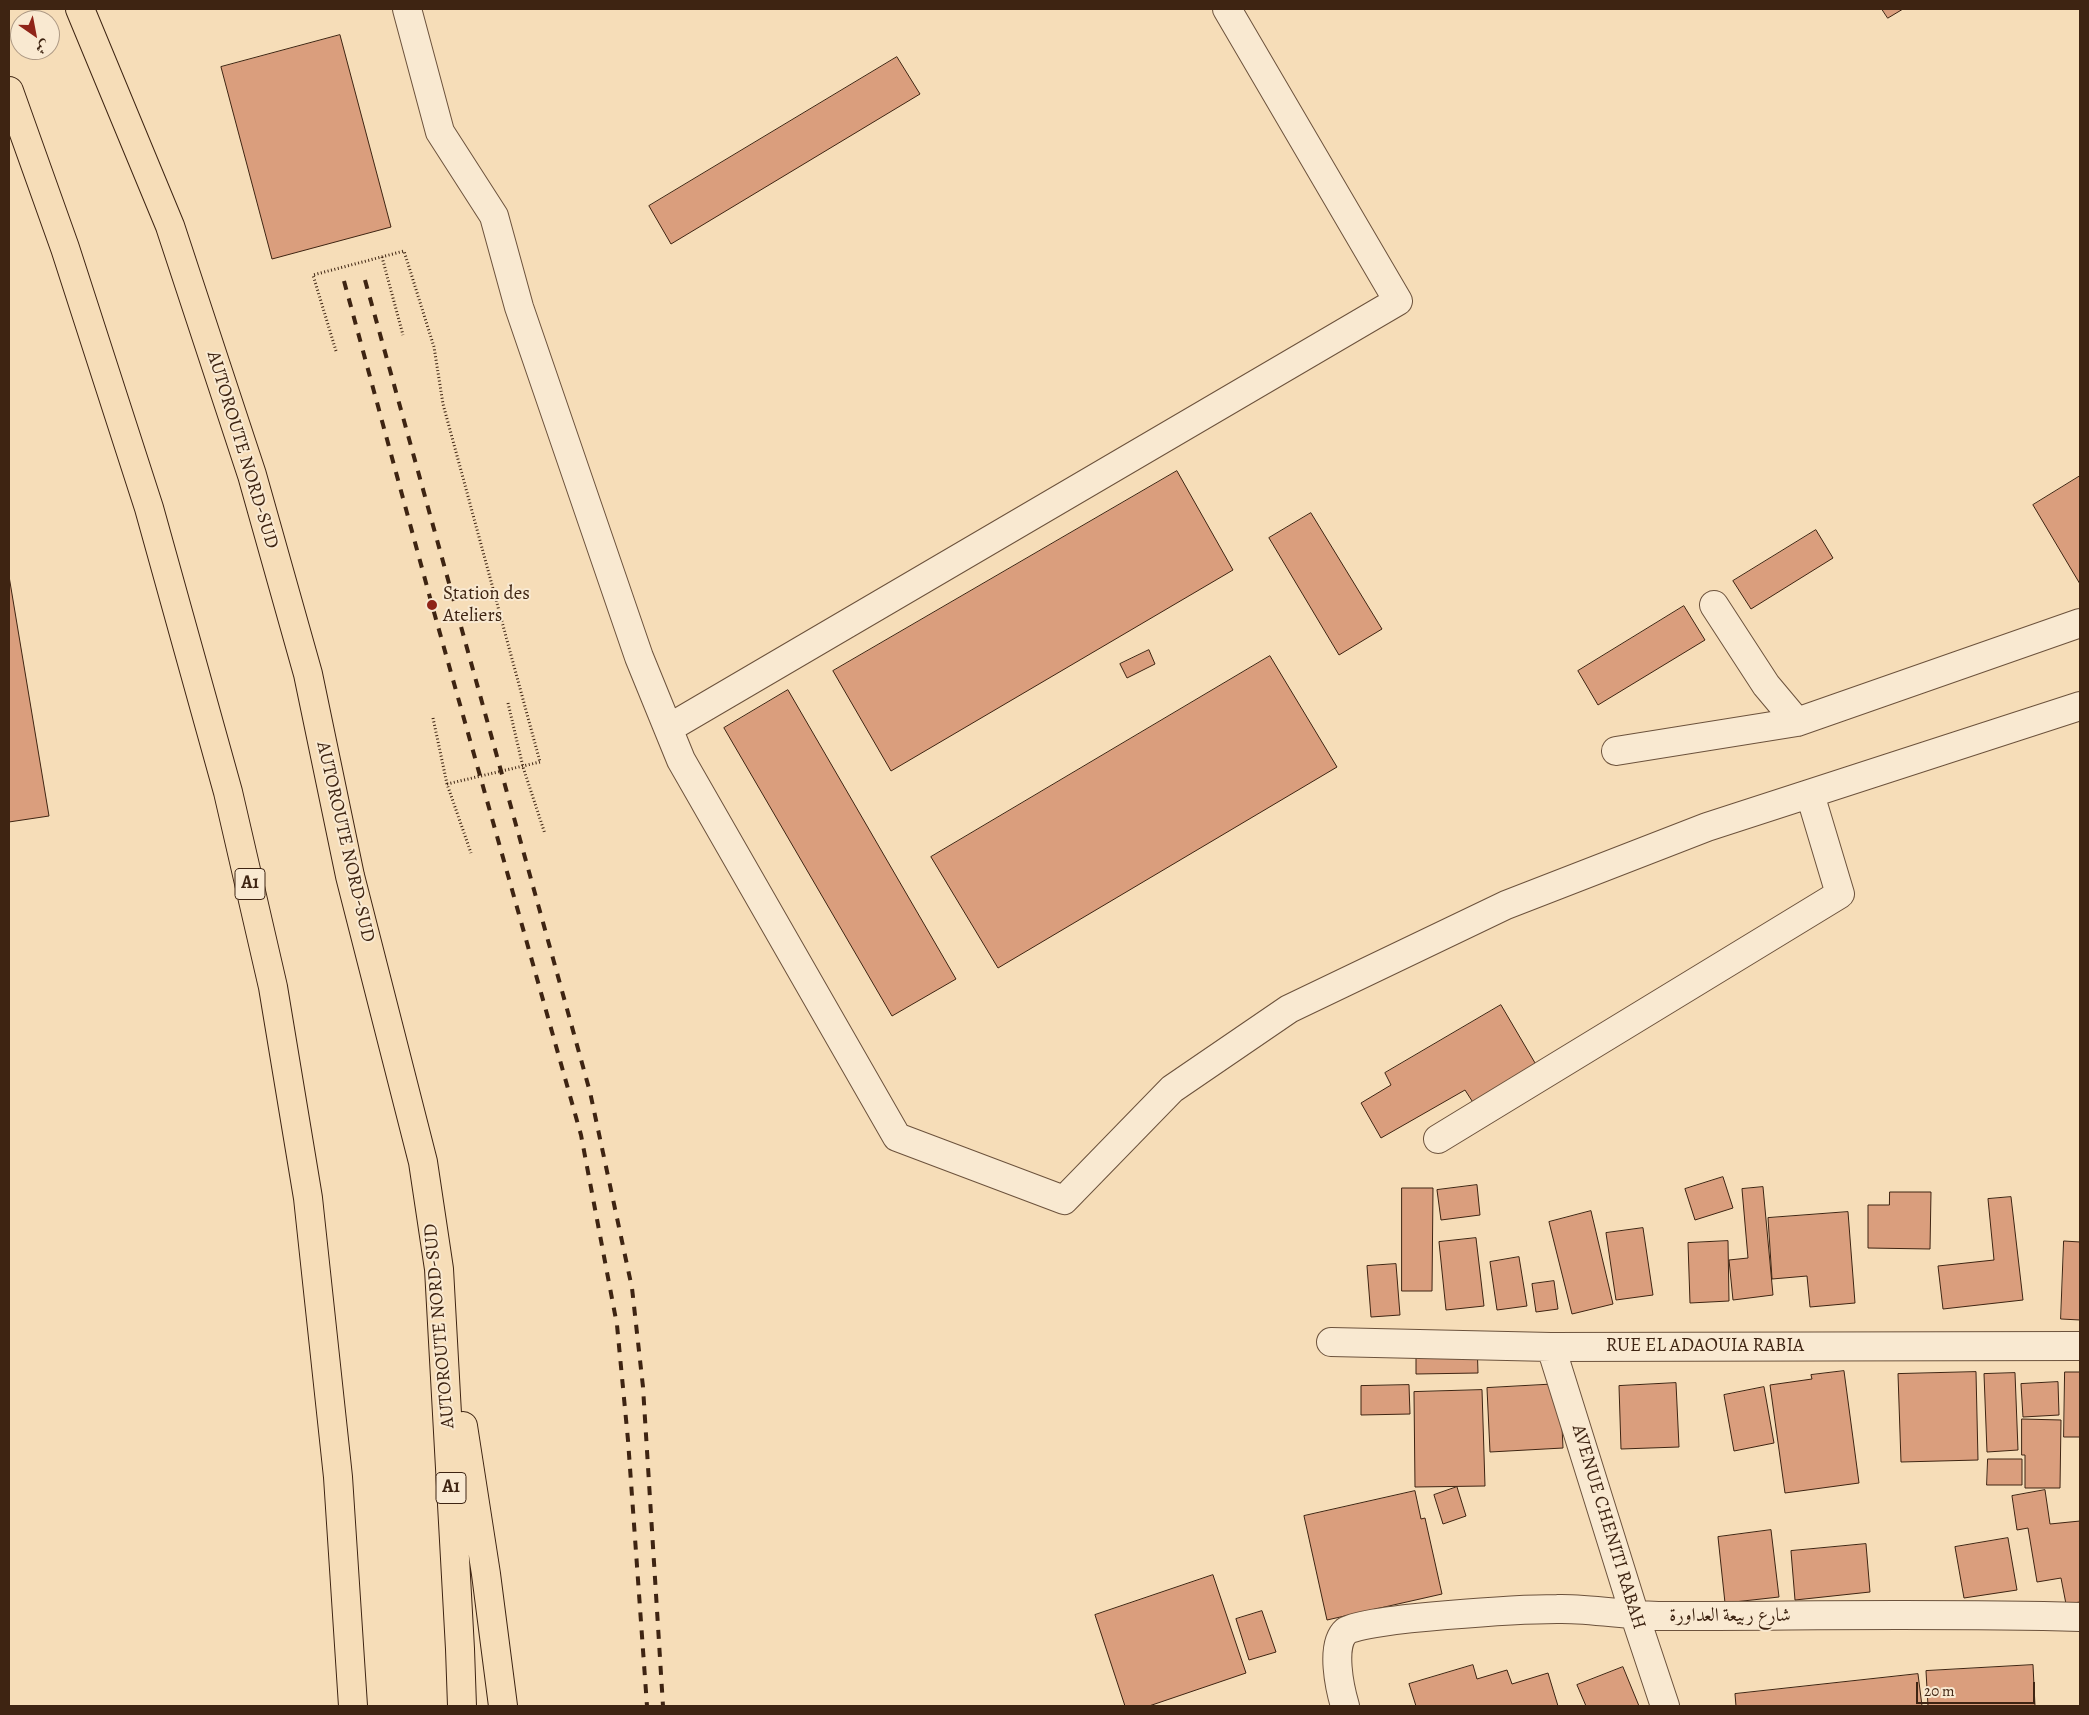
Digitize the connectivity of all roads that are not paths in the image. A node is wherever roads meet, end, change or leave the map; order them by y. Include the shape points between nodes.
1 (80, 9) edge
2 (406, 9) edge
3 (1227, 9) edge
4 (9, 91) edge
5 (1714, 605) dead end
6 (2080, 623) edge
7 (2080, 706) edge
8 (1797, 722) junction
9 (669, 728) junction
10 (1616, 751) dead end
11 (1810, 794) junction
12 (1438, 1139) dead end
13 (439, 1269) junction
14 (1331, 1342) dead end
15 (2080, 1346) edge
16 (1551, 1347) junction
17 (1635, 1616) junction
18 (2080, 1617) edge
19 (353, 1706) edge
20 (462, 1706) edge
21 (503, 1706) edge
22 (1344, 1706) edge
23 (1665, 1706) edge

1 - 13 highway, AUTOROUTE NORD-SUD / A1 via 170,226 252,476 308,674 350,876 422,1162
2 - 9 street via 440,132 494,216 519,307 640,656
3 - 9 street via 1398,301
4 - 19 highway, A1 via 149,508 228,792 274,987 308,1198 338,1477
5 - 8 street via 1766,685
6 - 8 street
7 - 11 street
8 - 10 street
9 - 11 street via 681,760 897,1137 1064,1200 1172,1089 1290,1009 1506,905 1707,827
11 - 12 street via 1840,894
13 - 20 highway, AUTOROUTE NORD-SUD / A1
13 - 21 highway
14 - 16 street, RUE EL ADAOUIA RABIA
15 - 16 street, RUE EL ADAOUIA RABIA
16 - 17 street, AVENUE CHENITI RABAH
17 - 18 street, شارع ربيعة العداورة
17 - 22 street, شارع ربيعة العداورة via 1558,1609 1456,1615 1354,1627 1344,1632 1337,1658
17 - 23 street, AVENUE CHENITI RABAH

